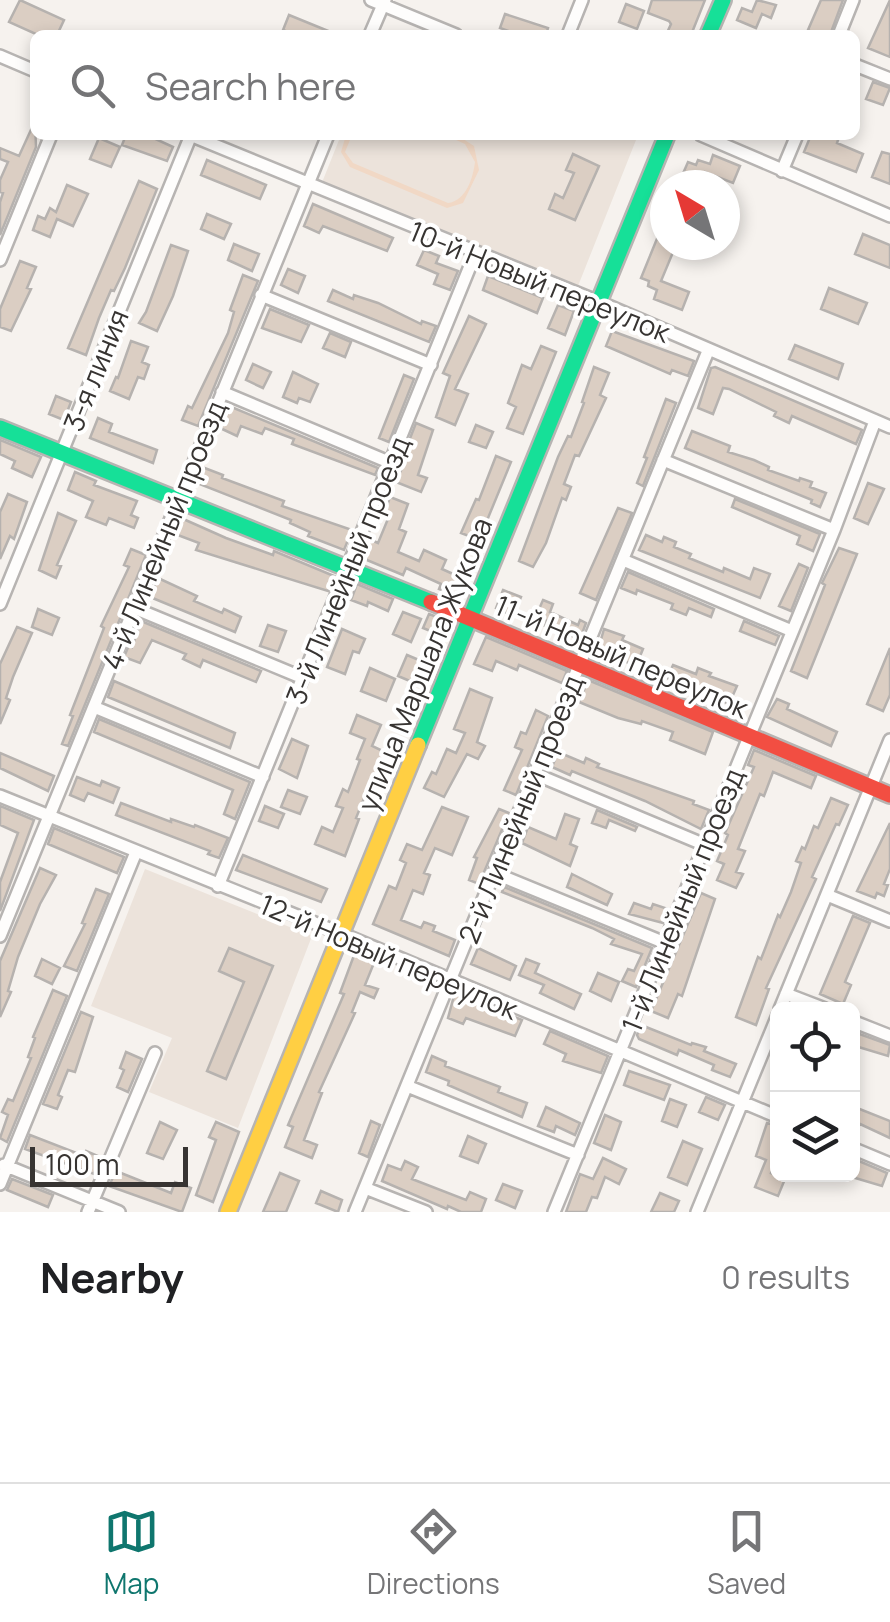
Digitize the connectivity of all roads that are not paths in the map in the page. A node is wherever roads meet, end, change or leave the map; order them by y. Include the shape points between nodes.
1 (582, 0) edge
2 (722, 0) edge
3 (853, 0) edge
4 (379, 2) edge
5 (371, 30) edge
6 (444, 30) edge
7 (570, 30) edge
8 (710, 30) edge
9 (841, 30) edge
10 (0, 56) edge
11 (860, 67) edge
12 (30, 68) edge
13 (890, 79) edge
14 (49, 140) edge
15 (188, 140) edge
16 (202, 140) edge
17 (326, 140) edge
18 (665, 140) edge
19 (712, 140) edge
20 (795, 140) edge
21 (782, 171) junction
22 (307, 184) junction
23 (890, 216) edge
24 (476, 254) junction
25 (0, 260) edge
26 (261, 296) junction
27 (598, 302) junction
28 (708, 351) junction
29 (430, 365) junction
30 (222, 392) junction
31 (875, 421) junction
32 (890, 427) edge
33 (0, 428) edge
34 (62, 453) junction
35 (664, 460) junction
36 (391, 463) junction
37 (178, 501) junction
38 (834, 530) junction
39 (622, 560) junction
40 (347, 571) junction
41 (0, 604) edge
42 (134, 608) junction
43 (470, 618) junction
44 (792, 631) junction
45 (579, 666) junction
46 (303, 678) junction
47 (94, 707) junction
48 (749, 737) junction
49 (890, 740) edge
50 (535, 774) junction
51 (263, 777) junction
52 (871, 787) junction
53 (890, 795) edge
54 (0, 796) edge
55 (49, 816) junction
56 (705, 845) junction
57 (136, 852) junction
58 (494, 873) junction
59 (218, 886) junction
60 (826, 895) junction
61 (890, 922) edge
62 (342, 934) junction
63 (0, 936) edge
64 (665, 944) junction
65 (450, 982) junction
66 (786, 994) junction
67 (783, 1002) edge
68 (806, 1002) edge
69 (860, 1024) edge
70 (770, 1034) edge
71 (890, 1036) edge
72 (620, 1052) junction
73 (155, 1053) dead end
74 (407, 1086) junction
75 (742, 1102) junction
76 (770, 1114) edge
77 (860, 1151) edge
78 (578, 1155) junction
79 (890, 1164) edge
80 (4, 1165) edge
81 (0, 1184) edge
82 (365, 1188) junction
83 (90, 1207) edge
84 (700, 1211) edge
85 (119, 1212) edge
86 (228, 1212) edge
87 (356, 1212) edge
88 (426, 1212) edge
89 (554, 1212) edge

1 - 7 street
2 - 8 main road
3 - 9 street
4 - 5 street
4 - 6 street
10 - 12 street
11 - 13 street
14 - 25 street
15 - 34 street, 3-я линия
16 - 22 street, 10-й Новый переулок
17 - 22 street, 4-й Линейный проезд
18 - 27 main road, улица Маршала Жукова
19 - 21 street
20 - 21 street
21 - 23 street
22 - 24 street, 10-й Новый переулок
22 - 26 street, 4-й Линейный проезд
24 - 27 street, 10-й Новый переулок
24 - 29 street, 3-й Линейный проезд
26 - 29 street
26 - 30 street, 4-й Линейный проезд
27 - 28 street, 10-й Новый переулок
27 - 43 main road, улица Маршала Жукова
28 - 31 street, 10-й Новый переулок
28 - 35 street, 2-й Линейный проезд
29 - 36 street, 3-й Линейный проезд
30 - 36 street
30 - 37 street, 4-й Линейный проезд
31 - 32 street, 10-й Новый переулок
31 - 38 street, 1-й Линейный проезд
33 - 34 main road, 11-й Новый переулок
34 - 37 main road, 11-й Новый переулок
34 - 41 street, 3-я линия
35 - 38 street
35 - 39 street, 2-й Линейный проезд
36 - 40 street, 3-й Линейный проезд
37 - 40 main road, 11-й Новый переулок
37 - 42 street, 4-й Линейный проезд
38 - 44 street, 1-й Линейный проезд
39 - 44 street
39 - 45 street, 2-й Линейный проезд
40 - 43 main road, 11-й Новый переулок
40 - 46 street, 3-й Линейный проезд
42 - 46 street
42 - 47 street, 4-й Линейный проезд
43 - 45 main road, 11-й Новый переулок
43 - 62 main road, улица Маршала Жукова
44 - 48 street, 1-й Линейный проезд
45 - 48 main road, 11-й Новый переулок
45 - 50 street, 2-й Линейный проезд
46 - 51 street, 3-й Линейный проезд
47 - 51 street
47 - 55 street, 4-й Линейный проезд
48 - 52 main road, 11-й Новый переулок
48 - 56 street, 1-й Линейный проезд
49 - 52 street
50 - 56 street
50 - 58 street, 2-й Линейный проезд
51 - 59 street, 3-й Линейный проезд
52 - 53 main road, 11-й Новый переулок
52 - 60 street
54 - 55 street, 12-й Новый переулок
55 - 57 street, 12-й Новый переулок
55 - 63 street, 4-й Линейный проезд
56 - 64 street, 1-й Линейный проезд
57 - 59 street, 12-й Новый переулок
57 - 80 street
58 - 64 street
58 - 65 street, 2-й Линейный проезд
59 - 62 street, 12-й Новый переулок
60 - 61 street
60 - 66 street
62 - 65 street, 12-й Новый переулок
62 - 86 main road, улица Маршала Жукова
64 - 72 street, 1-й Линейный проезд
65 - 72 street, 12-й Новый переулок
65 - 74 street, 2-й Линейный проезд
66 - 67 street
66 - 68 street
69 - 71 street
70 - 75 street
72 - 75 street, 12-й Новый переулок
72 - 78 street, 1-й Линейный проезд
73 - 83 street
74 - 78 street
74 - 82 street, 2-й Линейный проезд
75 - 76 street, 12-й Новый переулок
75 - 84 street
77 - 79 street
78 - 89 street, 1-й Линейный проезд
80 - 81 street
80 - 83 street
82 - 87 street, 2-й Линейный проезд
82 - 88 street
83 - 85 street

